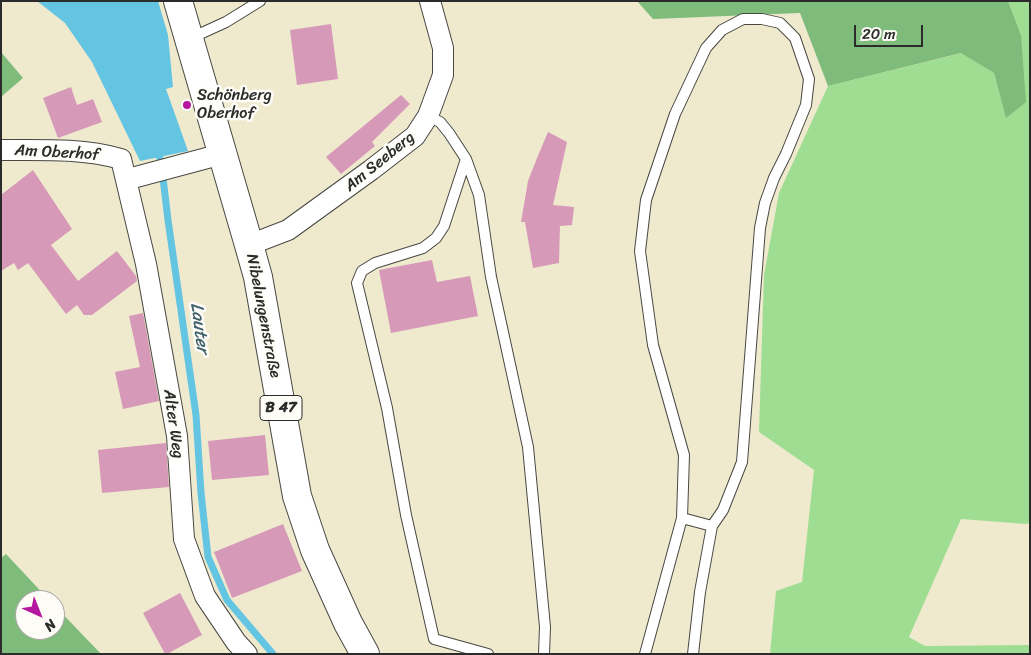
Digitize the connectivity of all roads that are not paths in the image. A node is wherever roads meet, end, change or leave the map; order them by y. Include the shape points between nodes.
1 (178, 1) edge
2 (260, 1) edge
3 (430, 1) edge
4 (189, 39) junction
5 (428, 116) junction
6 (1, 150) edge
7 (222, 154) junction
8 (466, 159) junction
9 (131, 178) junction
10 (249, 245) junction
11 (682, 518) junction
12 (712, 526) junction
13 (247, 654) edge
14 (365, 654) edge
15 (488, 654) edge
16 (544, 654) edge
17 (645, 654) edge
18 (693, 654) edge

1 - 4 main road, Nibelungenstraße / B 47
2 - 4 lane
3 - 5 street, Am Seeberg via 443,48 443,75
4 - 7 main road, Nibelungenstraße / B 47
5 - 8 lane via 440,122
5 - 10 street, Am Seeberg via 415,136 313,213 288,230
6 - 9 street, Am Oberhof via 104,155 121,159
7 - 9 street
7 - 10 main road, Nibelungenstraße / B 47
8 - 15 lane via 444,226 436,238 422,248 375,263 362,271 357,283 387,408 406,515 434,640
8 - 16 lane via 479,195 491,277 528,447 545,628
9 - 13 street, Alter Weg via 177,436 184,539 205,596
10 - 14 main road, Nibelungenstraße / B 47 via 258,278 297,496 315,550
11 - 12 lane
11 - 12 lane via 684,455 653,345 640,251 646,200 675,114 706,48 722,30 742,19 762,19 780,23 795,38 809,79 806,105 774,178 760,228 742,462 723,510
11 - 17 lane
12 - 18 lane

